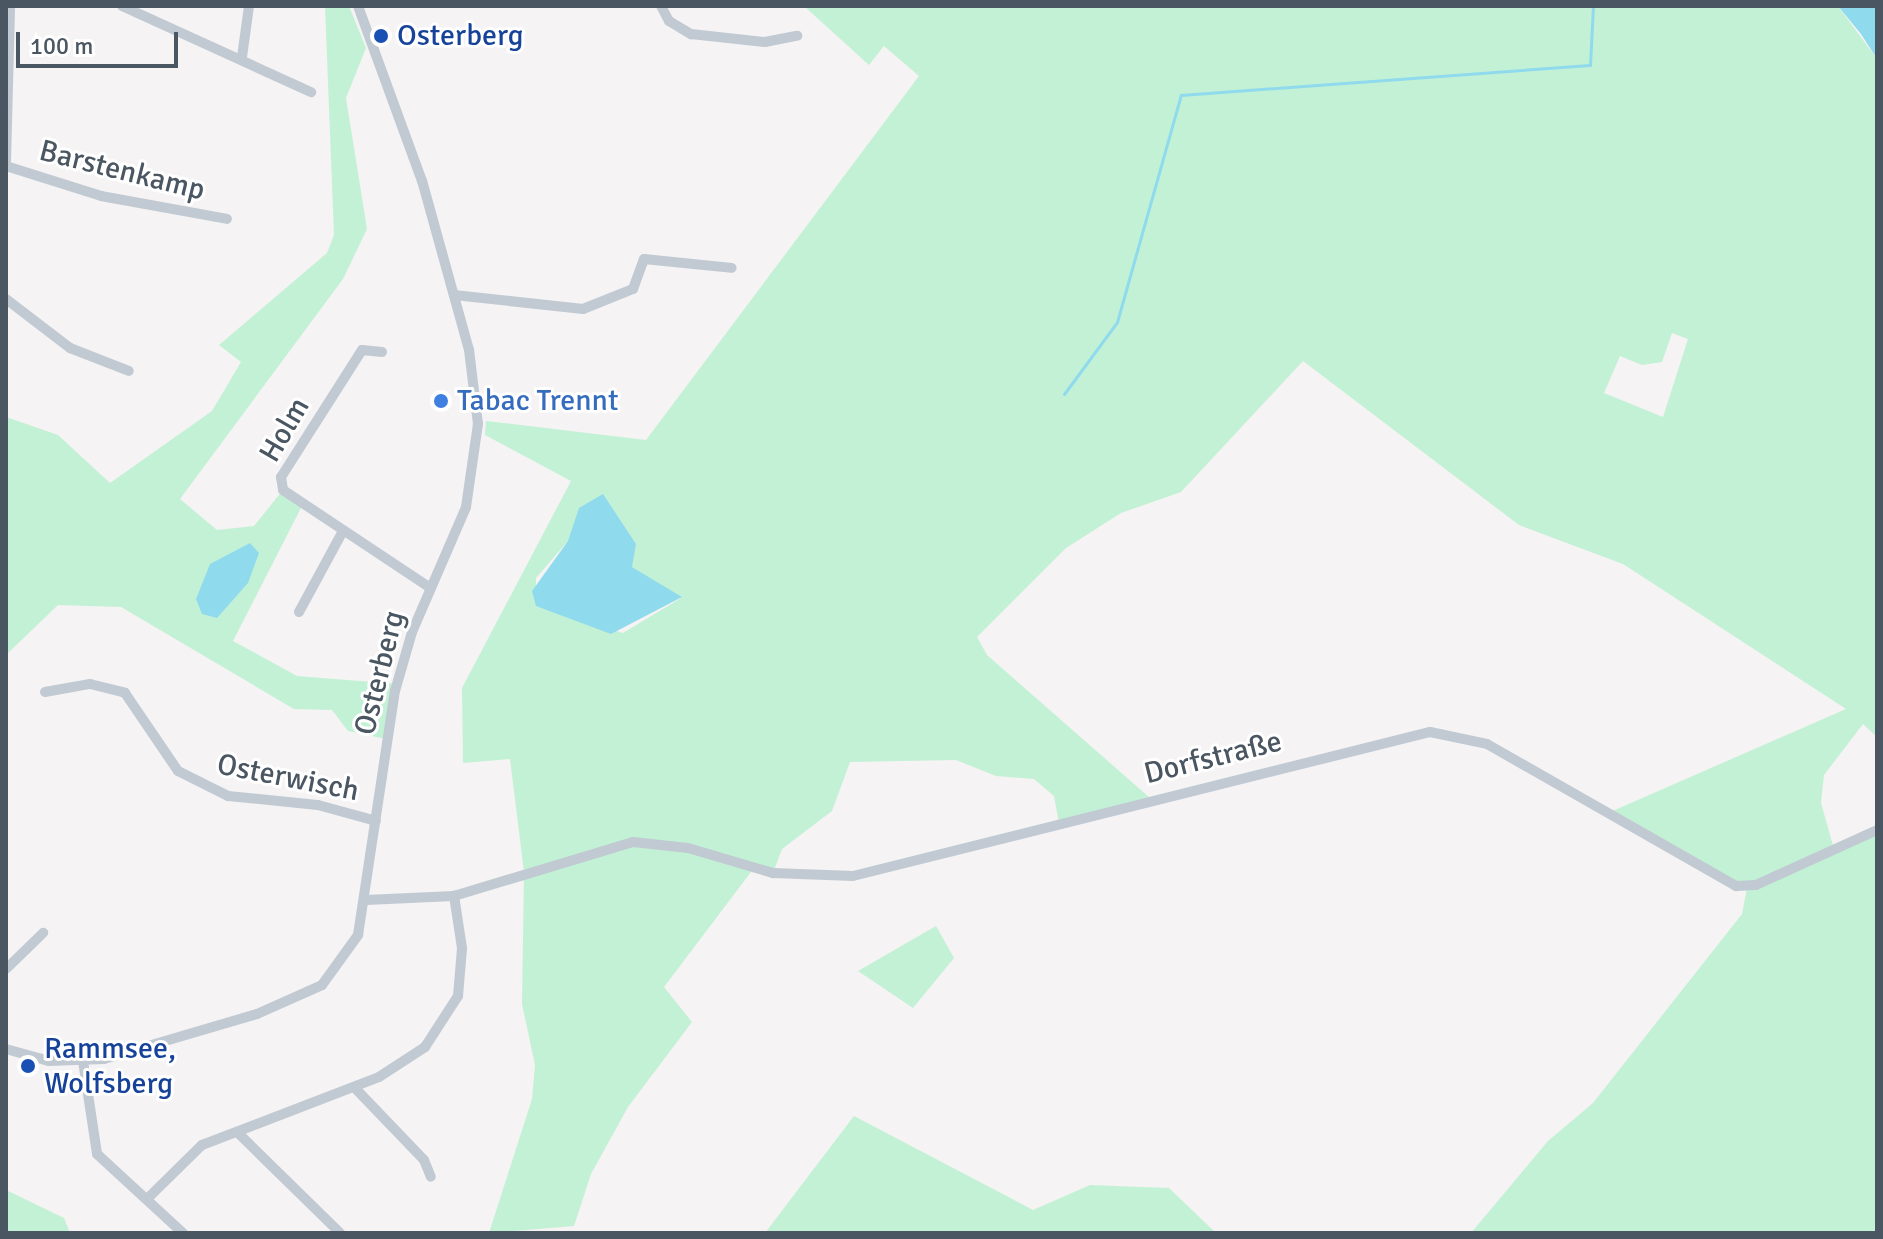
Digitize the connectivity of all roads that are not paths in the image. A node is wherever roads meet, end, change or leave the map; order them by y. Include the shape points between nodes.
1 (10, 6) edge
2 (122, 6) edge
3 (249, 6) edge
4 (358, 6) edge
5 (661, 6) edge
6 (797, 36) dead end
7 (242, 57) junction
8 (311, 92) dead end
9 (7, 111) edge
10 (6, 164) edge
11 (227, 219) dead end
12 (732, 268) dead end
13 (454, 295) junction
14 (6, 299) edge
15 (382, 352) dead end
16 (129, 371) dead end
17 (343, 531) junction
18 (429, 587) junction
19 (299, 612) dead end
20 (45, 692) dead end
21 (376, 821) junction
22 (1877, 830) edge
23 (454, 896) junction
24 (366, 900) junction
25 (43, 933) dead end
26 (6, 969) edge
27 (6, 1049) edge
28 (83, 1061) junction
29 (354, 1087) junction
30 (237, 1132) junction
31 (431, 1177) dead end
32 (149, 1197) junction
33 (183, 1233) edge
34 (340, 1233) edge

1 - 9 street, Barstenkamp
2 - 7 street
3 - 7 street
4 - 13 street, Osterberg via 404,122
5 - 6 street via 669,21 691,34 765,42
7 - 8 street
9 - 10 street, Barstenkamp
10 - 11 street, Barstenkamp via 101,196
12 - 13 street via 644,259 633,289 583,309
13 - 18 street, Osterberg via 475,388 476,455 466,507
14 - 16 street via 70,348
15 - 17 street, Holm via 362,350 281,477 289,496
17 - 18 street, Holm
17 - 19 street
18 - 21 street, Osterberg via 395,691
20 - 21 street, Osterwisch via 90,684 125,693 178,771 228,796 318,805
21 - 24 street, Osterberg
22 - 23 street, Dorfstraße via 1756,885 1736,886 1487,744 1430,732 853,876 773,873 688,848 633,842
23 - 24 street, Dorfstraße
23 - 29 street via 462,973 451,1013 404,1062
24 - 28 street, Osterberg via 348,953 305,995
25 - 26 street
27 - 28 street
28 - 32 street via 97,1154
29 - 30 street
29 - 31 street via 424,1160
30 - 32 street via 192,1150
30 - 34 street
32 - 33 street

